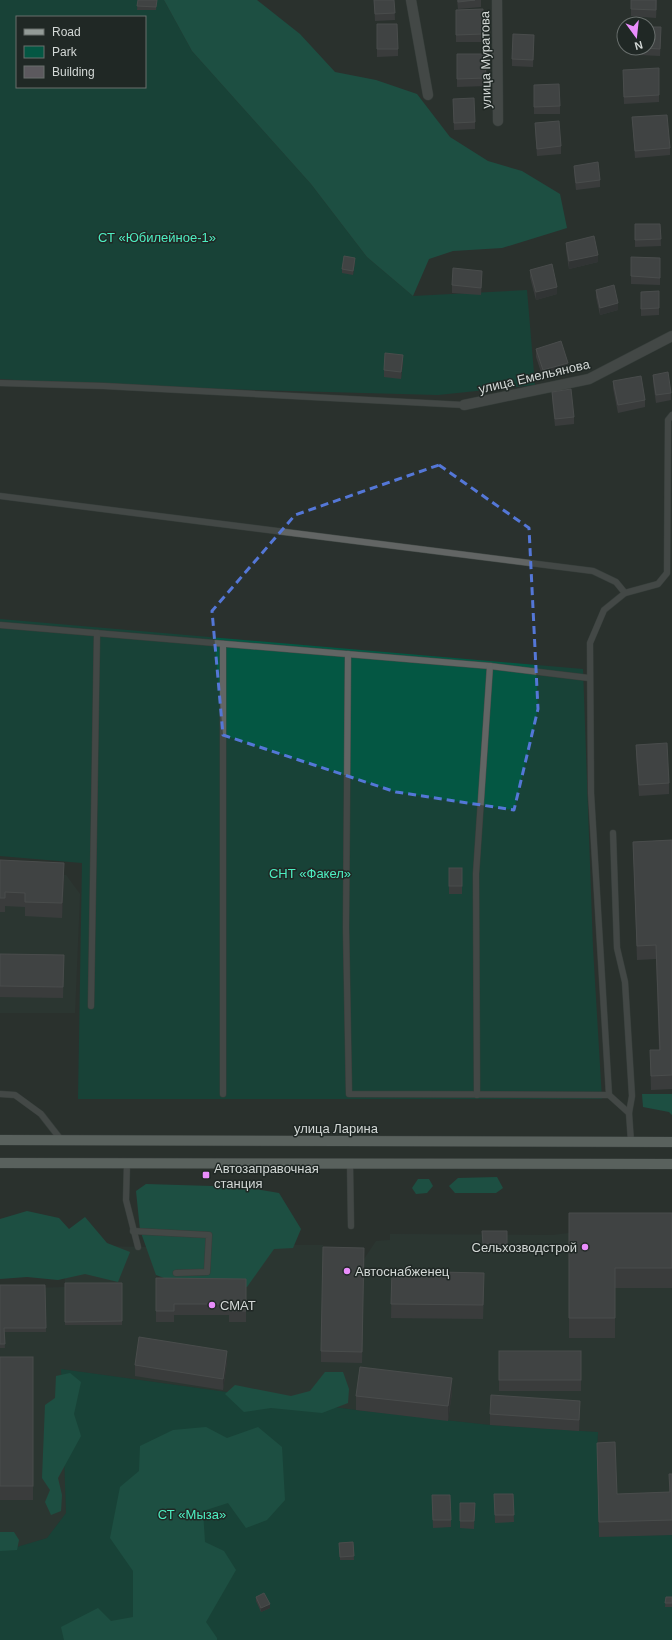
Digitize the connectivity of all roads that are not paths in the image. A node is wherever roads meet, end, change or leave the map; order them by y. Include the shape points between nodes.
1 (411, 0) edge
2 (497, 0) edge
3 (428, 95) dead end
4 (498, 121) dead end
5 (672, 336) edge
6 (0, 383) edge
7 (464, 405) joint
8 (672, 415) edge
9 (0, 496) edge
10 (625, 593) junction
11 (0, 625) edge
12 (97, 633) junction
13 (223, 644) junction
14 (348, 654) junction
15 (490, 666) junction
16 (589, 678) junction
17 (612, 833) dead end
18 (91, 1006) dead end
19 (0, 1094) edge
20 (223, 1094) dead end
21 (477, 1095) junction
22 (609, 1095) junction
23 (629, 1113) junction
24 (0, 1140) edge
25 (62, 1141) junction
26 (631, 1142) junction
27 (672, 1142) edge
28 (0, 1163) edge
29 (127, 1163) junction
30 (350, 1163) junction
31 (672, 1164) edge
32 (351, 1226) dead end
33 (133, 1231) junction
34 (138, 1247) dead end
35 (176, 1273) dead end

1 - 3 street
2 - 4 street, улица Муратова
5 - 7 street, улица Емельянова via 589,379
6 - 7 lane
8 - 10 lane via 668,420 667,573 658,584
9 - 10 lane via 593,571 616,582
10 - 16 lane via 604,610 590,643
11 - 12 lane
12 - 13 lane
12 - 18 lane
13 - 14 lane
13 - 20 lane
14 - 15 lane
14 - 21 lane via 348,1094
15 - 16 lane
15 - 21 lane via 476,874
16 - 22 lane via 591,793
17 - 23 lane via 617,948 625,982 632,1096
19 - 25 lane via 15,1095 41,1114
21 - 22 lane
22 - 23 lane
23 - 26 lane
24 - 25 main road, улица Ларина
25 - 26 main road, улица Ларина
26 - 27 main road, улица Ларина
28 - 29 main road
29 - 30 main road
29 - 33 lane via 126,1200
30 - 31 main road
30 - 32 lane
33 - 34 lane
33 - 35 lane via 209,1236 207,1272

